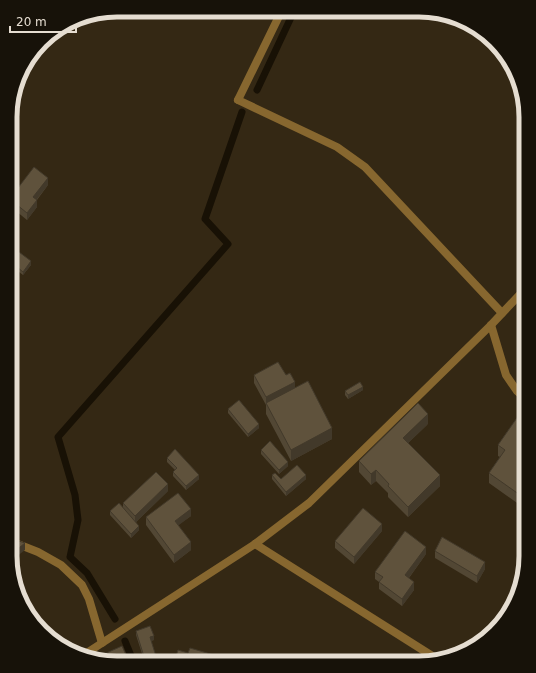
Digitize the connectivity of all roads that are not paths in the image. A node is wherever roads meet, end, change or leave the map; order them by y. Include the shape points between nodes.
1 (279, 17) edge
2 (519, 295) edge
3 (502, 313) junction
4 (491, 325) junction
5 (519, 393) edge
6 (17, 544) edge
7 (255, 544) junction
8 (102, 644) junction
9 (88, 652) edge
10 (431, 655) edge

1 - 3 street via 238,100 337,147 365,167
2 - 3 street
3 - 4 street
4 - 5 street via 506,375
4 - 7 street via 309,503
6 - 8 street via 62,565 82,585 89,599
7 - 8 street
7 - 10 street
8 - 9 street

